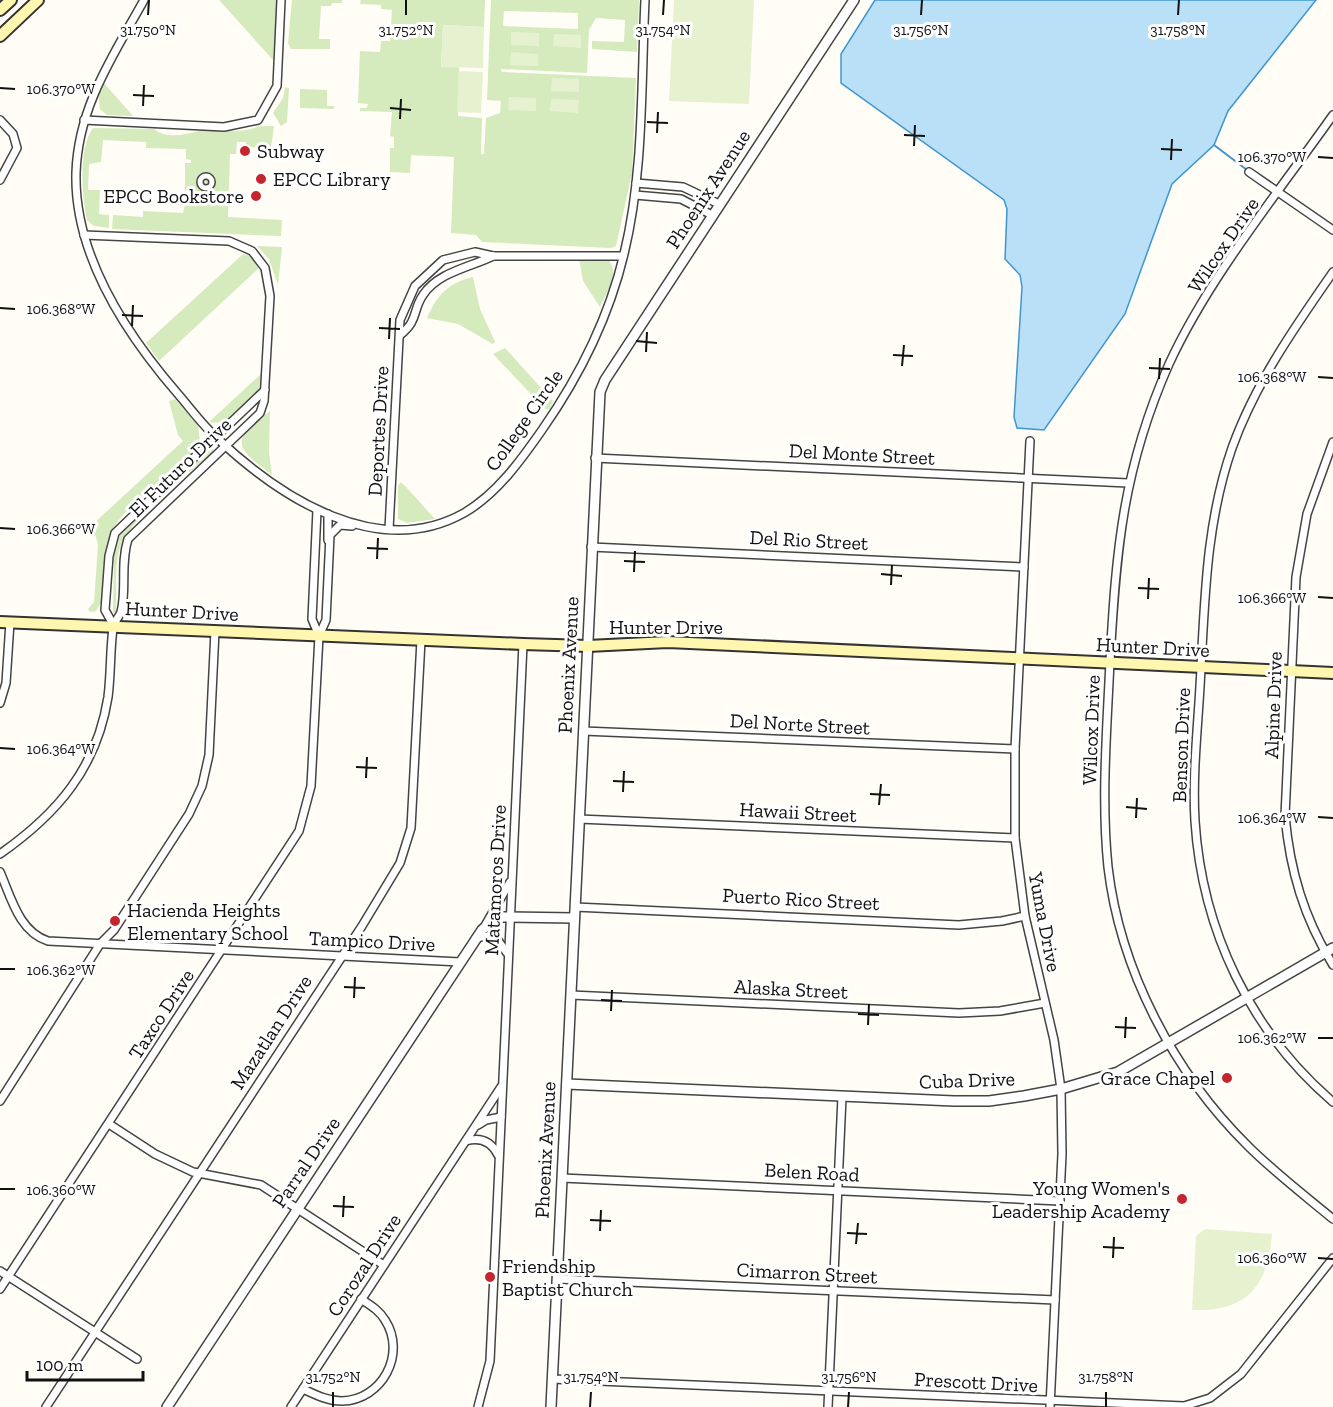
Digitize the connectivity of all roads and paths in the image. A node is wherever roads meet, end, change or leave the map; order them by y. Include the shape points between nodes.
1 (10, 0) edge
2 (38, 0) edge
3 (144, 0) edge
4 (281, 0) edge
5 (645, 0) edge
6 (854, 0) edge
7 (0, 10) edge
8 (0, 36) edge
9 (1333, 115) edge
10 (0, 120) edge
11 (84, 120) junction
12 (1249, 172) dead end
13 (0, 180) edge
14 (636, 183) junction
15 (1279, 192) junction
16 (635, 195) junction
17 (719, 204) junction
18 (712, 215) junction
19 (1333, 230) edge
20 (84, 235) junction
21 (493, 256) junction
22 (623, 256) junction
23 (1333, 272) edge
24 (400, 335) junction
25 (265, 390) junction
26 (215, 437) junction
27 (1030, 441) dead end
28 (1333, 442) edge
29 (226, 446) junction
30 (595, 458) junction
31 (1028, 479) junction
32 (1128, 483) junction
33 (317, 510) junction
34 (327, 514) junction
35 (363, 526) junction
36 (389, 529) junction
37 (328, 545) junction
38 (591, 547) junction
39 (1024, 567) junction
40 (5, 622) edge
41 (114, 626) junction
42 (215, 631) junction
43 (319, 636) junction
44 (421, 640) junction
45 (523, 644) junction
46 (588, 646) junction
47 (1021, 659) junction
48 (1110, 663) junction
49 (1201, 667) junction
50 (1290, 671) junction
51 (1333, 673) edge
52 (0, 702) edge
53 (583, 731) junction
54 (1016, 749) junction
55 (579, 819) junction
56 (1015, 838) junction
57 (0, 854) edge
58 (0, 872) edge
59 (512, 880) junction
60 (575, 907) junction
61 (509, 916) junction
62 (1025, 916) junction
63 (574, 918) junction
64 (479, 934) junction
65 (100, 945) junction
66 (223, 950) junction
67 (1329, 950) edge
68 (341, 956) junction
69 (508, 957) junction
70 (460, 962) junction
71 (1333, 965) edge
72 (571, 995) junction
73 (1247, 998) junction
74 (1045, 1003) junction
75 (1170, 1044) junction
76 (567, 1084) junction
77 (503, 1085) junction
78 (1061, 1089) junction
79 (842, 1097) junction
80 (0, 1101) edge
81 (1333, 1102) edge
82 (501, 1117) junction
83 (109, 1124) junction
84 (474, 1127) junction
85 (466, 1141) junction
86 (499, 1157) junction
87 (200, 1174) junction
88 (562, 1178) junction
89 (838, 1190) junction
90 (1060, 1201) junction
91 (297, 1209) junction
92 (1333, 1219) edge
93 (1333, 1258) edge
94 (382, 1264) junction
95 (0, 1271) edge
96 (9, 1277) junction
97 (557, 1279) junction
98 (0, 1289) edge
99 (834, 1291) junction
100 (361, 1299) junction
101 (1055, 1300) junction
102 (93, 1333) junction
103 (137, 1359) dead end
104 (552, 1379) junction
105 (303, 1389) junction
106 (829, 1391) junction
107 (1050, 1404) edge
108 (46, 1407) edge
109 (167, 1407) edge
110 (291, 1407) edge
111 (478, 1407) edge
112 (551, 1407) edge
113 (828, 1407) edge

1 - 7 main road
2 - 8 main road
3 - 11 street, College Circle via 92,95
4 - 11 street via 277,86 258,120 224,127
5 - 14 street, College Circle
6 - 17 street, Phoenix Avenue
9 - 15 street, Wilcox Drive
10 - 13 street via 13,134 17,148
11 - 20 street, College Circle via 76,176
12 - 15 street
14 - 16 street, College Circle
14 - 17 street via 683,187
15 - 19 street
15 - 32 street, Wilcox Drive via 1217,281 1179,345 1146,421
16 - 18 street via 681,199
16 - 22 street, College Circle
17 - 18 street, Phoenix Avenue
18 - 30 street, Phoenix Avenue via 604,380 598,404
20 - 25 street, El Futuro Drive via 229,241 252,251 265,268 270,296
20 - 26 street, College Circle via 92,260 126,323 156,368
21 - 22 street, Deportes Drive
21 - 24 street, Deportes Drive via 450,272 423,294 411,326
21 - 24 street, Deportes Drive via 475,252 443,260 415,286 400,320
22 - 36 street, College Circle via 602,321 572,384 512,471 464,513 431,527
23 - 49 street, Benson Drive via 1274,360 1232,448 1207,557
24 - 36 street, Deportes Drive
25 - 26 street, El Futuro Drive
25 - 29 street, El Futuro Drive via 260,412
26 - 29 street, College Circle
26 - 41 street, El Futuro Drive via 115,533 105,610
27 - 31 street, Yuma Drive
28 - 50 street, Alpine Drive via 1302,536
29 - 33 street, College Circle via 266,480
29 - 41 street, El Futuro Drive via 128,539 123,557 121,611
30 - 31 street, Del Monte Street
30 - 38 street, Phoenix Avenue
31 - 32 street, Del Monte Street
31 - 39 street, Yuma Drive
32 - 48 street, Wilcox Drive via 1116,562
33 - 34 street, College Circle
33 - 43 street via 312,619
34 - 35 street, College Circle
34 - 37 street
35 - 36 street, College Circle
35 - 37 street via 340,525 330,535
37 - 43 street via 326,620
38 - 39 street, Del Rio Street
38 - 46 street, Phoenix Avenue
39 - 47 street, Yuma Drive
40 - 41 main road, Hunter Drive
40 - 52 street via 7,672
41 - 42 main road, Hunter Drive
41 - 57 street via 108,698 86,764 53,811
42 - 43 main road, Hunter Drive
42 - 65 street via 209,755 202,786 168,847
43 - 44 main road, Hunter Drive
43 - 66 street, Taxco Drive via 312,786 305,816 291,845
44 - 45 main road, Hunter Drive
44 - 68 street, Mazatlan Drive via 413,812 407,845 394,875
45 - 46 main road, Hunter Drive
45 - 59 street, Matamoros Drive
46 - 47 main road, Hunter Drive via 668,642
46 - 53 street, Phoenix Avenue
47 - 48 main road, Hunter Drive
47 - 54 street, Yuma Drive
48 - 49 main road, Hunter Drive
48 - 75 street, Wilcox Drive via 1104,808 1109,869 1134,970
49 - 50 main road, Hunter Drive
49 - 73 street, Benson Drive via 1195,789 1198,851 1212,918
50 - 51 main road, Hunter Drive
50 - 67 street, Alpine Drive via 1285,798 1288,847 1305,911
53 - 54 street, Del Norte Street
53 - 55 street, Phoenix Avenue
54 - 56 street, Yuma Drive
55 - 56 street, Hawaii Street
55 - 60 street, Phoenix Avenue
56 - 62 street, Yuma Drive
58 - 65 street, Tampico Drive via 24,924 35,936 53,942
59 - 61 street, Matamoros Drive
59 - 64 street, Parral Drive
60 - 62 street, Puerto Rico Street via 959,925
60 - 63 street, Phoenix Avenue
61 - 63 street
61 - 64 street, Parral Drive via 493,920
61 - 69 street, Matamoros Drive
62 - 74 street, Yuma Drive
63 - 72 street, Phoenix Avenue
64 - 69 street via 497,939
64 - 70 street, Parral Drive
65 - 66 street, Tampico Drive
65 - 80 street
66 - 68 street, Tampico Drive
66 - 83 street, Taxco Drive
67 - 71 street, Alpine Drive
67 - 73 street, Cuba Drive
68 - 70 street, Tampico Drive
68 - 87 street, Mazatlan Drive
69 - 77 street, Matamoros Drive
70 - 91 street, Parral Drive
72 - 74 street, Alaska Street via 959,1013
72 - 76 street, Phoenix Avenue
73 - 75 street, Cuba Drive
73 - 81 street, Benson Drive via 1297,1068
74 - 78 street, Yuma Drive
75 - 78 street, Cuba Drive via 1118,1072
75 - 92 street, Wilcox Drive via 1205,1097 1247,1145
76 - 79 street, Cuba Drive
76 - 88 street, Phoenix Avenue
77 - 82 street, Matamoros Drive
77 - 84 street, Corozal Drive
78 - 79 street, Cuba Drive via 989,1101
78 - 90 street, Yuma Drive
79 - 89 street
82 - 84 street
82 - 86 street, Matamoros Drive
83 - 87 street via 155,1154
83 - 96 street, Taxco Drive
84 - 85 street, Corozal Drive
85 - 86 street via 487,1142
85 - 94 street, Corozal Drive
86 - 111 street, Matamoros Drive via 490,1361
87 - 91 street via 261,1185
87 - 102 street, Mazatlan Drive
88 - 89 street, Belen Road
88 - 97 street, Phoenix Avenue
89 - 90 street, Belen Road
89 - 99 street
90 - 101 street, Yuma Drive
91 - 94 street
91 - 109 street, Parral Drive
93 - 107 street, Prescott Drive via 1241,1374 1210,1398 1173,1407
94 - 100 street, Corozal Drive
95 - 96 street
96 - 98 street, Taxco Drive
96 - 102 street
97 - 99 street, Cimarron Street
97 - 104 street, Phoenix Avenue
99 - 101 street, Cimarron Street
99 - 106 street
100 - 105 street, Corozal Drive
100 - 105 street via 380,1312 390,1328 393,1353 387,1374 375,1388 353,1400 333,1401
101 - 107 street, Yuma Drive
102 - 103 street
102 - 108 street, Mazatlan Drive
104 - 106 street, Prescott Drive
104 - 112 street, Phoenix Avenue
105 - 110 street, Corozal Drive
106 - 107 street, Prescott Drive
106 - 113 street

